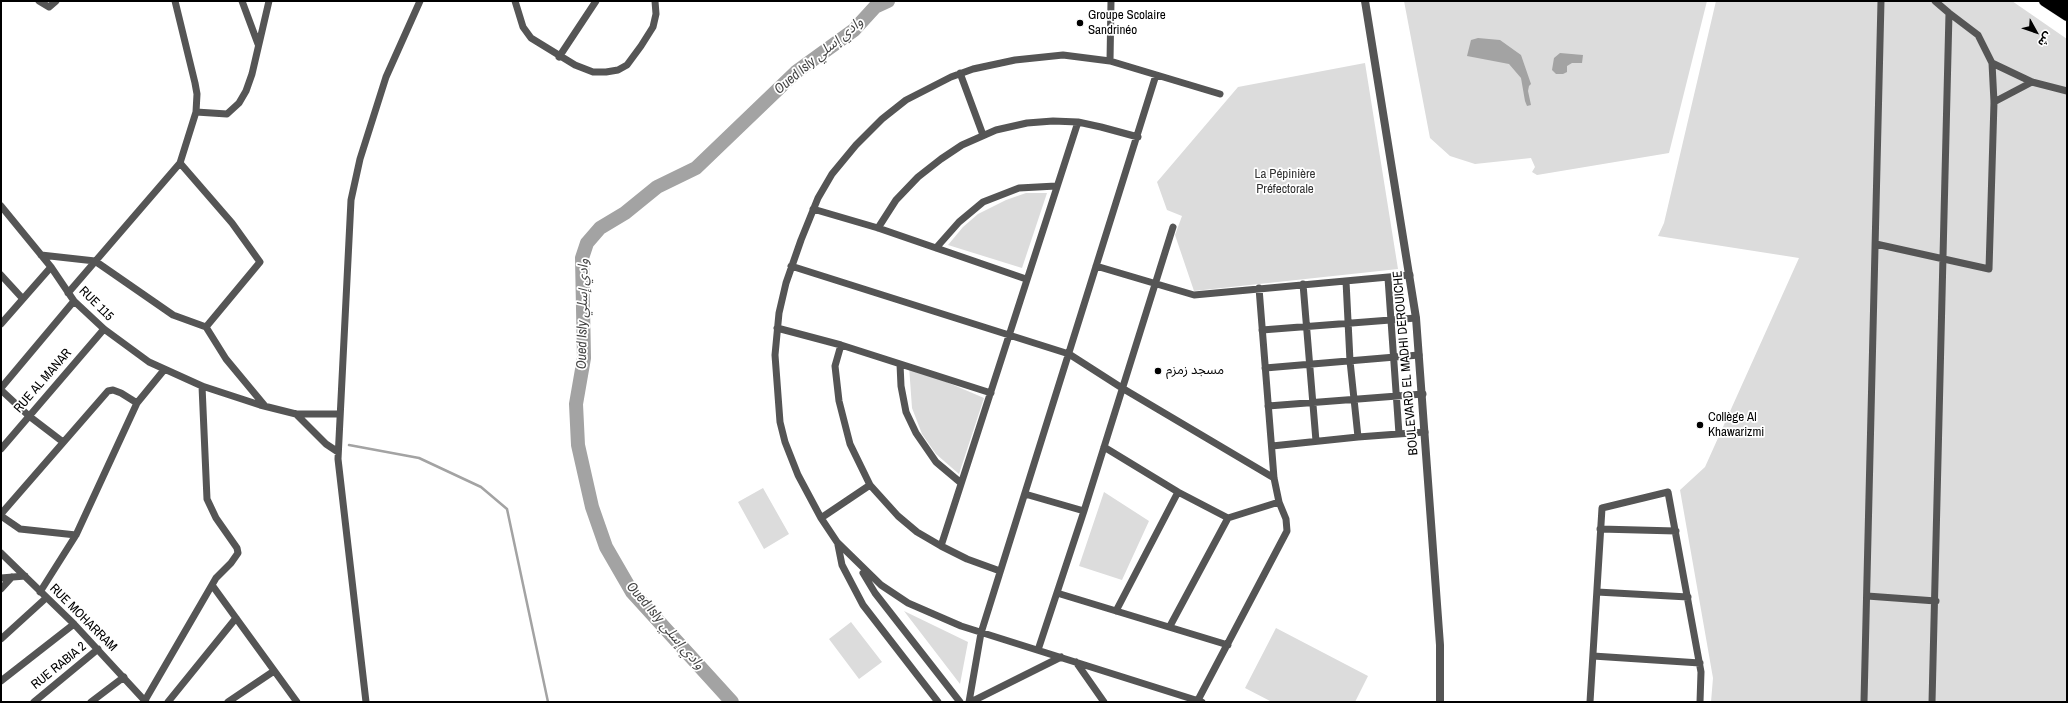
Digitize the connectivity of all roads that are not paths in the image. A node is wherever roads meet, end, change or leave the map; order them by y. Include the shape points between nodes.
1 (39, 1) edge
2 (56, 1) edge
3 (175, 1) edge
4 (242, 1) edge
5 (269, 1) edge
6 (420, 1) edge
7 (515, 1) edge
8 (522, 1) edge
9 (596, 1) edge
10 (655, 1) edge
11 (1111, 1) edge
12 (1365, 1) edge
13 (1881, 1) edge
14 (1934, 1) edge
15 (2044, 1) edge
16 (2057, 1) edge
17 (2067, 8) edge
18 (516, 9) junction
19 (1950, 13) junction
20 (2067, 16) edge
21 (258, 44) junction
22 (559, 57) junction
23 (1110, 61) junction
24 (1992, 63) junction
25 (960, 73) junction
26 (1156, 75) junction
27 (2032, 82) junction
28 (2067, 90) edge
29 (1220, 94) dead end
30 (1994, 102) junction
31 (196, 112) junction
32 (1078, 122) junction
33 (983, 135) junction
34 (1138, 137) junction
35 (180, 163) junction
36 (1056, 186) junction
37 (1, 206) edge
38 (813, 209) junction
39 (1173, 227) dead end
40 (878, 228) junction
41 (1876, 244) junction
42 (936, 248) junction
43 (41, 255) junction
44 (1944, 259) junction
45 (95, 261) junction
46 (791, 266) junction
47 (1096, 266) junction
48 (51, 267) junction
49 (1410, 275) junction
50 (1, 276) edge
51 (1388, 278) junction
52 (1026, 279) junction
53 (1346, 282) junction
54 (1303, 284) junction
55 (1155, 285) junction
56 (1259, 288) junction
57 (68, 293) junction
58 (23, 299) junction
59 (74, 301) junction
60 (1416, 318) junction
61 (1391, 320) junction
62 (1348, 323) junction
63 (1, 324) edge
64 (206, 327) junction
65 (777, 328) junction
66 (1306, 328) junction
67 (104, 329) junction
68 (1262, 330) junction
69 (1008, 334) junction
70 (841, 345) junction
71 (1069, 354) junction
72 (1419, 354) junction
73 (1394, 358) junction
74 (1350, 361) junction
75 (900, 364) junction
76 (1309, 365) junction
77 (1265, 368) junction
78 (164, 370) junction
79 (202, 386) junction
80 (1122, 388) junction
81 (1, 389) edge
82 (991, 393) junction
83 (1423, 394) junction
84 (1398, 396) junction
85 (1353, 398) junction
86 (1313, 402) junction
87 (137, 403) junction
88 (265, 406) junction
89 (1268, 406) junction
90 (296, 414) junction
91 (339, 414) junction
92 (29, 416) junction
93 (1425, 432) junction
94 (1399, 434) junction
95 (1358, 437) junction
96 (1316, 441) junction
97 (63, 442) junction
98 (1272, 446) junction
99 (1104, 447) junction
100 (1, 449) edge
101 (338, 452) junction
102 (1274, 478) junction
103 (961, 483) junction
104 (870, 485) junction
105 (1178, 492) junction
106 (1025, 494) junction
107 (1279, 502) junction
108 (1084, 511) junction
109 (1, 515) edge
110 (820, 518) junction
111 (1228, 518) junction
112 (1600, 529) junction
113 (1676, 532) junction
114 (76, 535) junction
115 (837, 542) junction
116 (941, 546) junction
117 (1, 553) edge
118 (860, 567) junction
119 (1000, 571) junction
120 (25, 576) junction
121 (12, 577) junction
122 (1, 578) edge
123 (212, 585) junction
124 (1, 589) edge
125 (40, 592) junction
126 (1597, 592) junction
127 (1057, 593) junction
128 (1867, 596) junction
129 (1688, 597) junction
130 (46, 598) junction
131 (1936, 601) junction
132 (1116, 611) junction
133 (236, 618) junction
134 (74, 624) junction
135 (1170, 626) junction
136 (981, 633) junction
137 (1, 639) edge
138 (1228, 645) junction
139 (98, 650) junction
140 (1038, 650) junction
141 (1593, 656) junction
142 (1061, 657) junction
143 (1076, 662) junction
144 (1700, 663) junction
145 (274, 671) junction
146 (124, 677) junction
147 (1, 681) edge
148 (1200, 701) edge
149 (34, 702) edge
150 (91, 702) edge
151 (145, 702) edge
152 (168, 702) edge
153 (228, 702) edge
154 (298, 702) edge
155 (366, 702) edge
156 (938, 702) edge
157 (960, 702) edge
158 (970, 702) edge
159 (1104, 702) edge
160 (1440, 702) edge
161 (1590, 702) edge
162 (1700, 702) edge
163 (1864, 702) edge
164 (1932, 702) edge

1 - 2 street via 48,7
3 - 31 street via 195,83
4 - 21 street
5 - 21 street
6 - 91 street via 386,77 360,159 351,200
7 - 18 street
8 - 18 street
9 - 22 street
10 - 22 street via 653,28 627,65 618,70 593,72
11 - 23 street
12 - 49 street, BOULEVARD EL MADHI DEROUICHE
13 - 41 street
14 - 19 street
15 - 20 main road
16 - 17 main road
18 - 22 street via 523,27 531,38
19 - 24 street via 1978,35
19 - 44 street
21 - 31 street via 246,91 234,110 227,114
23 - 25 street via 1072,55 1052,55 996,63
23 - 26 street
24 - 27 street
24 - 30 street
25 - 33 street
25 - 38 street via 906,100 877,124 842,161
26 - 29 street
26 - 34 street
27 - 28 street
27 - 30 street
30 - 44 street via 1989,269
31 - 35 street
32 - 33 street via 1027,123
32 - 34 street
32 - 36 street
33 - 40 street via 952,152 918,177 896,200
34 - 47 street
35 - 45 street
35 - 64 street via 232,223 260,262
36 - 42 street via 1019,188 983,202 959,222
36 - 52 street
37 - 43 street, RUE 115
38 - 40 street
38 - 46 street
39 - 55 street
40 - 42 street
41 - 44 street
41 - 128 street
42 - 52 street
43 - 45 street
43 - 48 street, RUE 115
44 - 131 street
45 - 57 street
45 - 64 street via 172,315
46 - 65 street
46 - 69 street
47 - 55 street
47 - 71 street
48 - 57 street, RUE 115
48 - 58 street
49 - 51 street
49 - 60 street, BOULEVARD EL MADHI DEROUICHE
50 - 58 street
51 - 53 street
51 - 61 street
52 - 69 street
53 - 54 street
53 - 62 street
54 - 56 street
54 - 66 street
55 - 56 street via 1194,295
55 - 80 street
56 - 68 street
57 - 59 street, RUE 115
58 - 63 street
59 - 67 street, RUE 115
59 - 81 street
60 - 61 street
60 - 72 street, BOULEVARD EL MADHI DEROUICHE
61 - 62 street
61 - 73 street
62 - 66 street
62 - 74 street
64 - 88 street via 226,359
65 - 70 street
65 - 110 street via 776,375 782,434 798,475
66 - 68 street
66 - 76 street
67 - 78 street, RUE 115
67 - 92 street, RUE AL MANAR
68 - 77 street
69 - 71 street
69 - 82 street
70 - 75 street
70 - 104 street via 835,366 839,401 850,444
71 - 80 street
71 - 106 street
72 - 73 street
72 - 83 street, BOULEVARD EL MADHI DEROUICHE
73 - 74 street
73 - 84 street
74 - 76 street
74 - 85 street
75 - 82 street
75 - 103 street via 906,412 916,433 936,462
76 - 77 street
76 - 86 street
77 - 89 street
78 - 79 street, RUE 115
78 - 87 street
79 - 88 street, RUE 115
79 - 123 street via 207,499 216,518 238,550 236,557
80 - 99 street
80 - 102 street
81 - 92 street
82 - 103 street
83 - 84 street
83 - 93 street, BOULEVARD EL MADHI DEROUICHE
84 - 85 street
84 - 94 street
85 - 86 street
85 - 95 street
86 - 89 street
86 - 96 street
87 - 97 street via 113,390 108,391
87 - 114 street
88 - 90 street, RUE 115
89 - 98 street
90 - 91 street, RUE 115
90 - 101 street via 326,444
91 - 101 street
92 - 97 street
92 - 100 street, RUE AL MANAR
93 - 94 street
93 - 160 street, BOULEVARD EL MADHI DEROUICHE via 1440,645
94 - 95 street
95 - 96 street
96 - 98 street
97 - 109 street
98 - 102 street
99 - 105 street
99 - 108 street
101 - 155 street
102 - 107 street
103 - 116 street
104 - 110 street
104 - 116 street via 906,523
105 - 111 street
105 - 132 street
106 - 108 street
106 - 119 street
107 - 111 street
107 - 138 street via 1286,519 1287,531
108 - 127 street
109 - 114 street via 20,529
110 - 115 street
111 - 135 street
112 - 113 street
112 - 113 street via 1602,508 1668,492
112 - 126 street
113 - 129 street
114 - 125 street
115 - 118 street
115 - 156 street via 842,565 863,605
116 - 119 street via 978,564
117 - 120 street, RUE MOHARRAM
118 - 136 street via 881,586 903,600
118 - 157 street via 875,593
119 - 136 street
120 - 121 street
120 - 125 street, RUE MOHARRAM
121 - 122 street
121 - 124 street
123 - 133 street
123 - 151 street
125 - 130 street, RUE MOHARRAM
126 - 129 street
126 - 141 street
127 - 132 street
127 - 140 street
128 - 131 street
128 - 163 street
129 - 144 street
130 - 134 street, RUE MOHARRAM
130 - 137 street
131 - 164 street
132 - 135 street
133 - 145 street
133 - 152 street
134 - 139 street, RUE MOHARRAM
134 - 147 street
135 - 138 street
136 - 140 street
136 - 158 street
138 - 148 street
139 - 146 street, RUE MOHARRAM
139 - 149 street, RUE RABIA 2
140 - 142 street
141 - 144 street
141 - 161 street
142 - 143 street
142 - 158 street
143 - 148 street
143 - 159 street
144 - 162 street
145 - 153 street
145 - 154 street
146 - 150 street
146 - 151 street, RUE MOHARRAM

